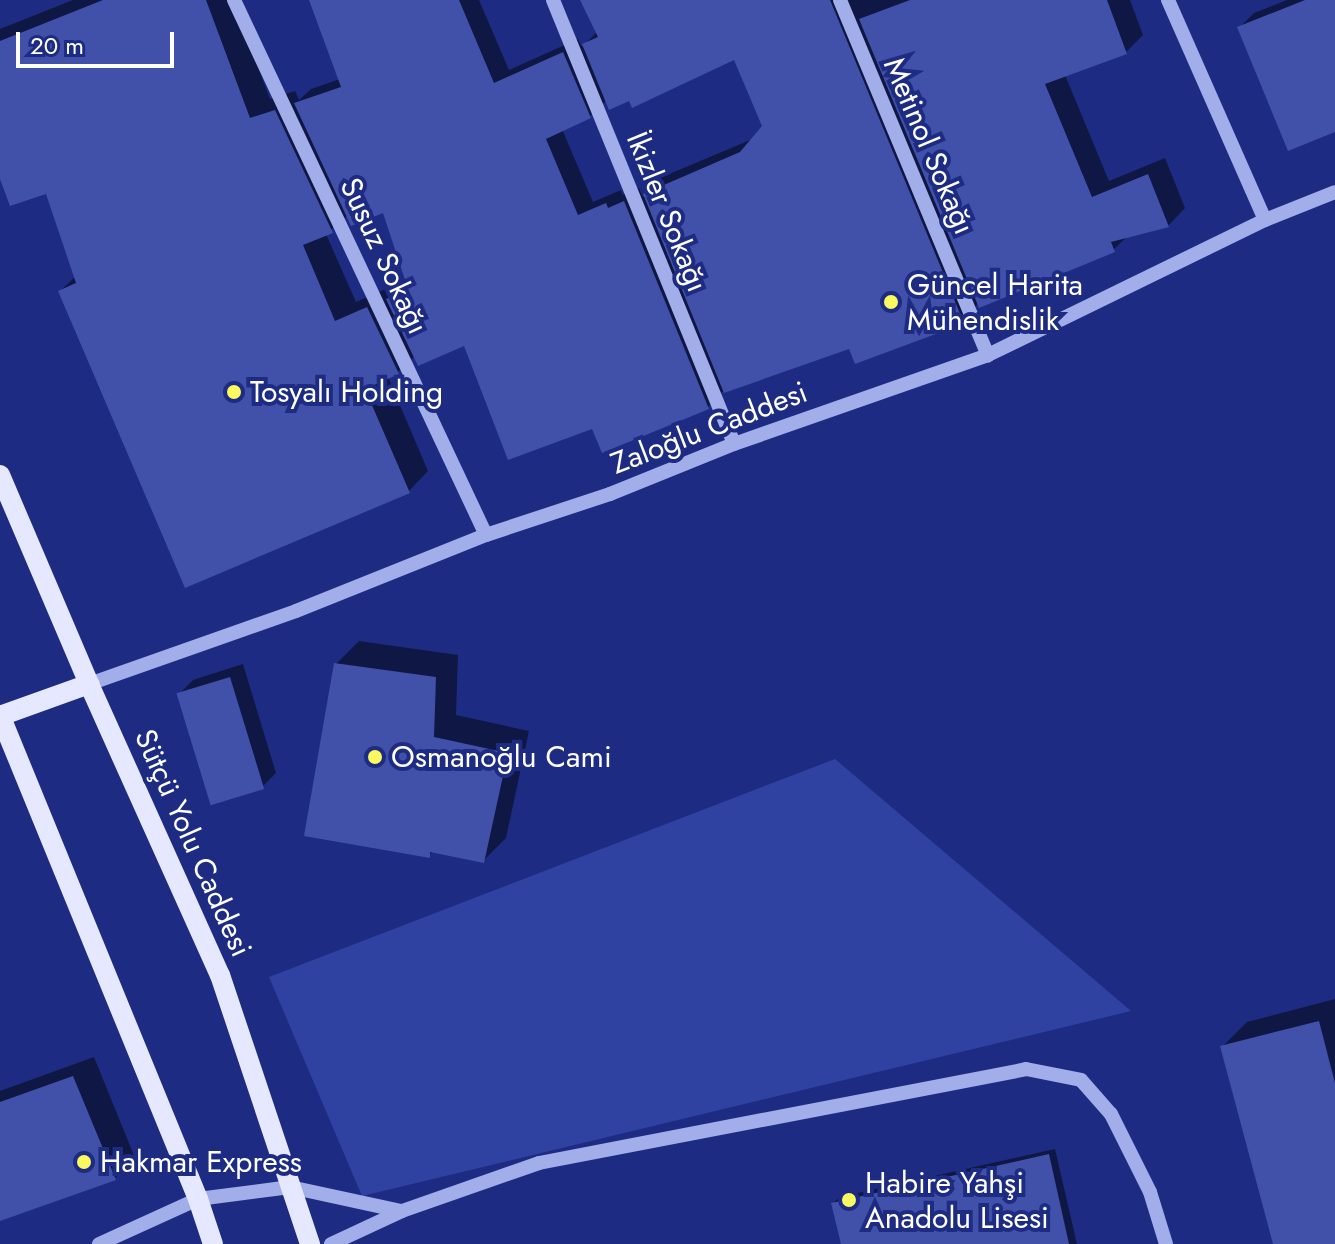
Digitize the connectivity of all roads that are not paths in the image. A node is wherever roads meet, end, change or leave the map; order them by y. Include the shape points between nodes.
1 (234, 0) edge
2 (553, 0) edge
3 (840, 0) edge
4 (1168, 0) edge
5 (1335, 192) edge
6 (1265, 220) junction
7 (988, 355) junction
8 (734, 444) junction
9 (0, 475) edge
10 (486, 535) junction
11 (89, 684) junction
12 (0, 716) edge
13 (290, 1187) junction
14 (198, 1199) junction
15 (402, 1211) junction
16 (99, 1244) edge
17 (213, 1244) edge
18 (310, 1244) edge
19 (331, 1244) edge
20 (1166, 1244) edge

1 - 10 street, Susuz Sokağı
2 - 8 street, İkizler Sokağı
3 - 7 street, Metinol Sokağı
4 - 6 street
5 - 6 street, Zaloğlu Caddesi
6 - 7 street, Zaloğlu Caddesi
7 - 8 street, Zaloğlu Caddesi
8 - 10 street, Zaloğlu Caddesi via 610,494
9 - 11 main road, Sütçü Yolu Caddesi
10 - 11 street, Zaloğlu Caddesi via 296,611
11 - 12 main road
11 - 13 main road, Sütçü Yolu Caddesi via 220,975
12 - 14 main road
13 - 14 street
13 - 15 street
13 - 18 main road, Sütçü Yolu Caddesi
14 - 16 street
14 - 17 main road
15 - 19 street
15 - 20 street via 539,1163 1026,1069 1081,1080 1111,1114 1150,1192

